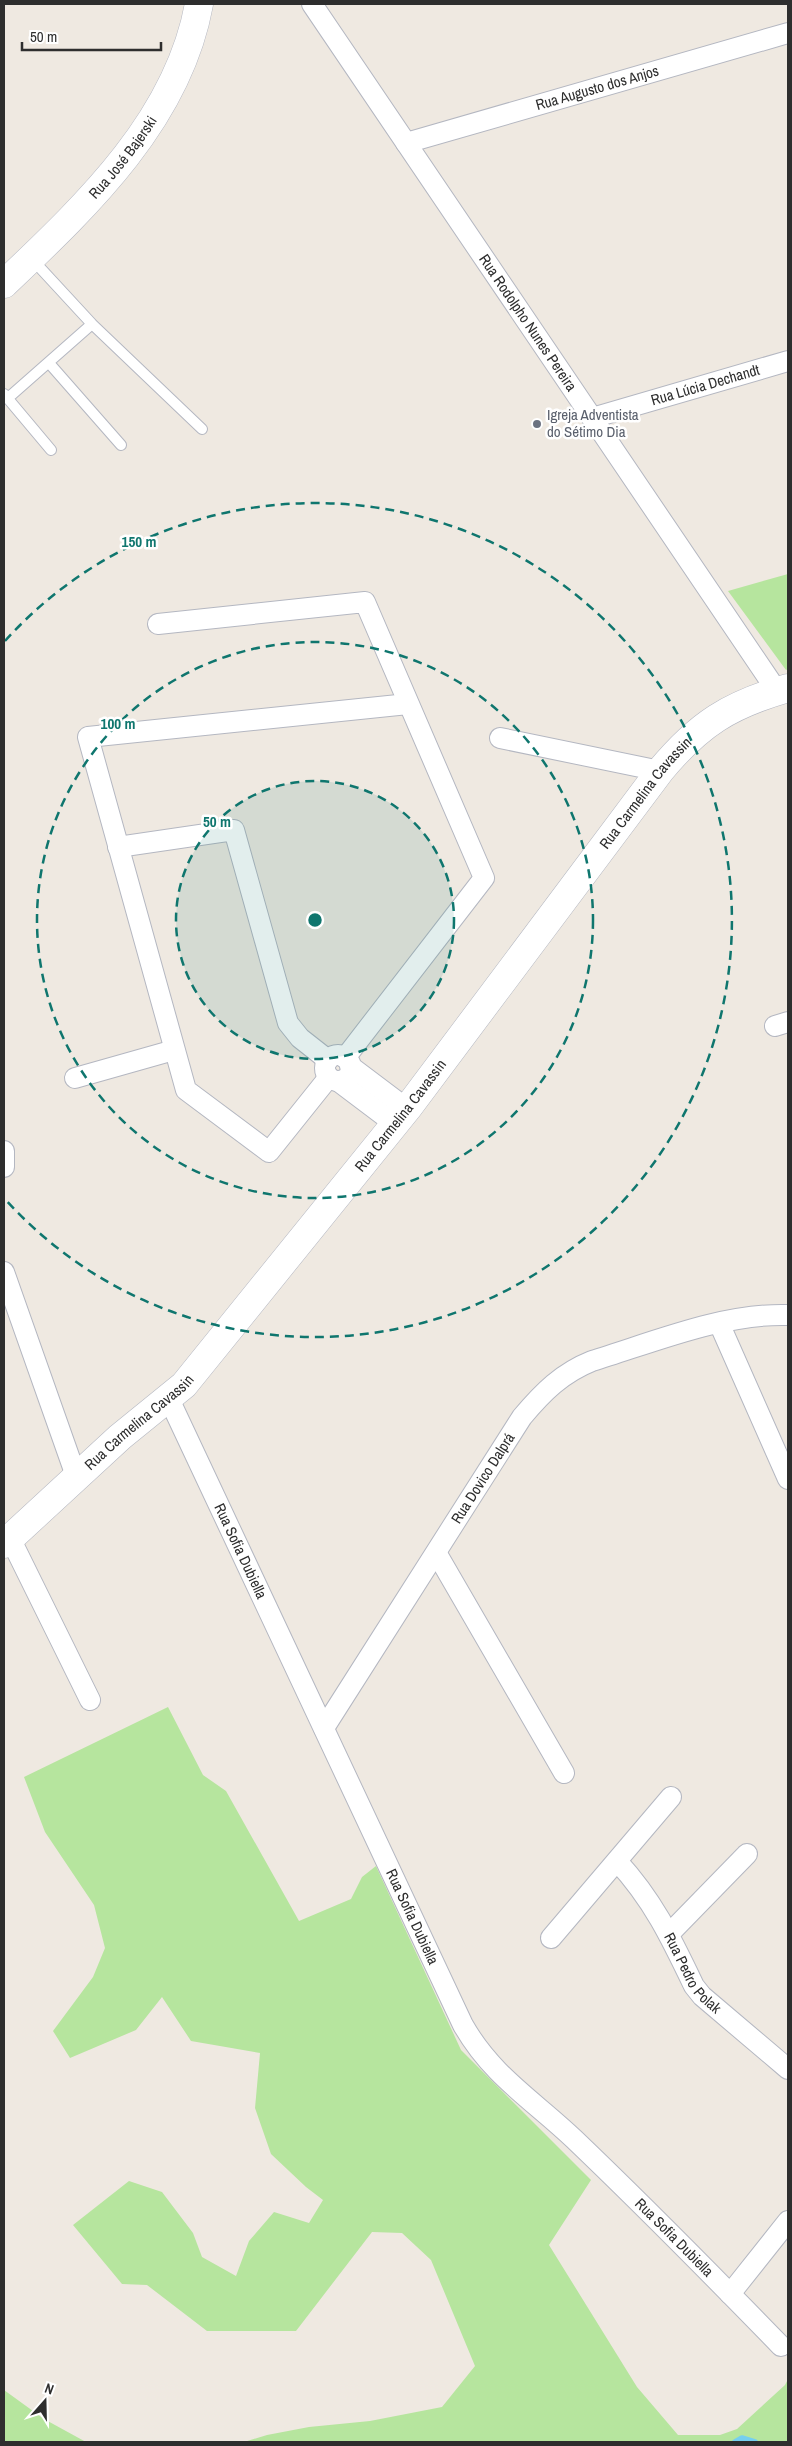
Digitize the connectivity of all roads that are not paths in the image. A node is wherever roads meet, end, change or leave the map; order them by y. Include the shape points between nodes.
1 (199, 4) edge
2 (312, 4) edge
3 (788, 33) edge
4 (406, 143) junction
5 (31, 258) junction
6 (4, 284) edge
7 (92, 324) junction
8 (788, 361) edge
9 (49, 363) junction
10 (6, 396) edge
11 (592, 418) junction
12 (202, 429) dead end
13 (122, 445) dead end
14 (51, 450) dead end
15 (158, 624) dead end
16 (783, 689) edge
17 (408, 704) junction
18 (500, 738) dead end
19 (660, 770) junction
20 (118, 847) junction
21 (174, 1050) junction
22 (338, 1068) junction
23 (75, 1078) dead end
24 (401, 1117) junction
25 (4, 1151) edge
26 (4, 1167) edge
27 (4, 1272) edge
28 (18, 1313) junction
29 (788, 1315) edge
30 (719, 1323) junction
31 (4, 1326) edge
32 (170, 1399) junction
33 (76, 1476) junction
34 (788, 1479) edge
35 (7, 1541) edge
36 (437, 1554) junction
37 (90, 1700) dead end
38 (324, 1728) junction
39 (564, 1773) dead end
40 (671, 1797) dead end
41 (747, 1854) dead end
42 (617, 1861) junction
43 (669, 1934) junction
44 (551, 1938) dead end
45 (788, 2069) edge
46 (788, 2221) edge
47 (730, 2294) junction
48 (781, 2346) dead end

1 - 5 main road, Rua José Bajerski via 186,54 148,125 88,201
2 - 4 street, Rua Rodolpho Nunes Pereira
3 - 4 street, Rua Augusto dos Anjos
4 - 11 street, Rua Rodolpho Nunes Pereira
5 - 6 main road, Rua José Bajerski
5 - 7 lane
7 - 9 lane
7 - 12 lane
8 - 11 street, Rua Lúcia Dechandt
9 - 10 lane
9 - 13 lane
10 - 14 lane
11 - 16 street, Rua Rodolpho Nunes Pereira
15 - 17 street via 364,602
16 - 19 main road, Rua Carmelina Cavassin via 723,713 699,729
17 - 20 street via 88,737
17 - 22 street via 484,878
18 - 19 street
19 - 24 main road, Rua Carmelina Cavassin
20 - 21 street
20 - 22 street via 234,830 288,1023 300,1038
21 - 22 street via 190,1095 269,1152
21 - 23 street
22 - 24 street
24 - 32 main road, Rua Carmelina Cavassin via 189,1380
25 - 26 street
27 - 28 street
28 - 31 street
28 - 33 street
29 - 30 street, Rua Dovico Dalprá via 766,1314
30 - 34 street
30 - 36 street, Rua Dovico Dalprá via 592,1360 556,1381 522,1417
32 - 33 main road, Rua Carmelina Cavassin
32 - 38 street, Rua Sofia Dubiella
33 - 35 main road, Rua Carmelina Cavassin
35 - 37 street
36 - 38 street, Rua Dovico Dalprá
36 - 39 street
38 - 47 street, Rua Sofia Dubiella via 476,2049 574,2139
40 - 42 street
41 - 43 street
42 - 43 street, Rua Pedro Polak via 638,1883
42 - 44 street
43 - 45 street, Rua Pedro Polak via 702,1996
46 - 47 street
47 - 48 street, Rua Sofia Dubiella

